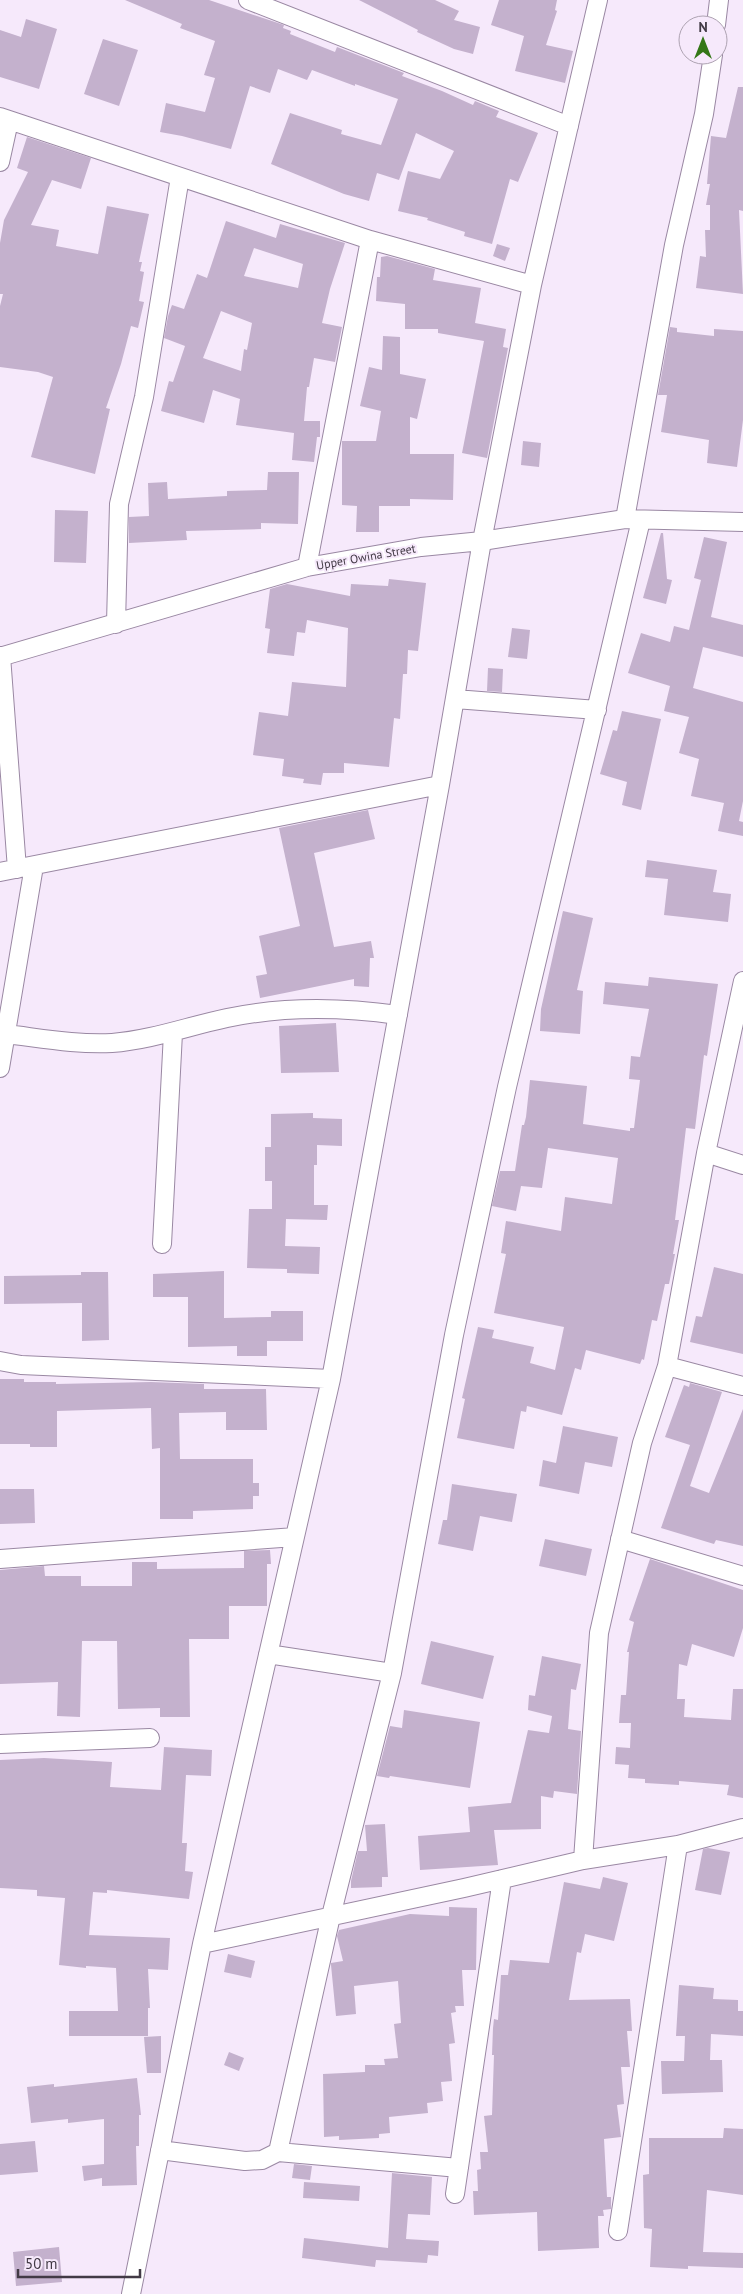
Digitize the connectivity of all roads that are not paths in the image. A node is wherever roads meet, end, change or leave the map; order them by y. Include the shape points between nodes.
1 (248, 0) edge
2 (598, 0) edge
3 (719, 0) edge
4 (717, 15) edge
5 (712, 65) edge
6 (5, 119) edge
7 (570, 126) junction
8 (0, 162) edge
9 (180, 177) junction
10 (370, 240) junction
11 (532, 285) junction
12 (633, 520) junction
13 (743, 522) edge
14 (482, 541) junction
15 (307, 567) junction
16 (116, 624) junction
17 (0, 657) edge
18 (455, 699) junction
19 (597, 710) junction
20 (440, 785) junction
21 (26, 867) junction
22 (0, 872) edge
23 (743, 981) edge
24 (398, 1015) junction
25 (173, 1032) junction
26 (6, 1034) junction
27 (0, 1068) edge
28 (706, 1153) junction
29 (743, 1165) edge
30 (162, 1244) dead end
31 (0, 1361) edge
32 (667, 1366) junction
33 (331, 1379) junction
34 (743, 1386) edge
35 (295, 1537) junction
36 (620, 1540) junction
37 (0, 1559) edge
38 (743, 1576) edge
39 (268, 1654) junction
40 (392, 1673) junction
41 (150, 1738) dead end
42 (0, 1744) edge
43 (743, 1828) edge
44 (678, 1845) junction
45 (583, 1860) junction
46 (502, 1879) junction
47 (331, 1916) junction
48 (202, 1944) junction
49 (160, 2150) junction
50 (278, 2152) junction
51 (459, 2168) junction
52 (455, 2194) dead end
53 (618, 2231) dead end
54 (130, 2294) edge

1 - 7 street
2 - 7 street
3 - 4 street
5 - 12 street via 672,255
6 - 8 street
6 - 9 street
7 - 11 street
9 - 10 street
9 - 16 street via 144,397 119,504
10 - 11 street
10 - 15 street
11 - 14 street
12 - 13 street, Upper Owina Street
12 - 14 street, Upper Owina Street
12 - 19 street
14 - 15 street, Upper Owina Street via 420,547
14 - 18 street
15 - 16 street, Upper Owina Street
16 - 17 street, Upper Owina Street
17 - 21 street
18 - 19 street
18 - 20 street
19 - 40 street via 516,1048 456,1325
20 - 21 street
20 - 24 street
21 - 22 street
21 - 26 street
23 - 28 street
24 - 25 street via 352,1009 278,1010 226,1018
24 - 33 street
25 - 26 street via 112,1043
25 - 30 street
26 - 27 street
28 - 29 street
28 - 32 street
31 - 33 street
32 - 34 street
32 - 36 street via 642,1443
33 - 35 street
35 - 37 street
35 - 39 street
36 - 38 street
36 - 45 street via 599,1633
39 - 40 street
39 - 48 street
40 - 47 street
41 - 42 street
43 - 44 street
44 - 45 street
44 - 53 street
45 - 46 street
46 - 47 street
46 - 51 street
47 - 48 street
47 - 50 street
48 - 49 street
49 - 50 street via 245,2161 262,2160
49 - 54 street
50 - 51 street
51 - 52 street

